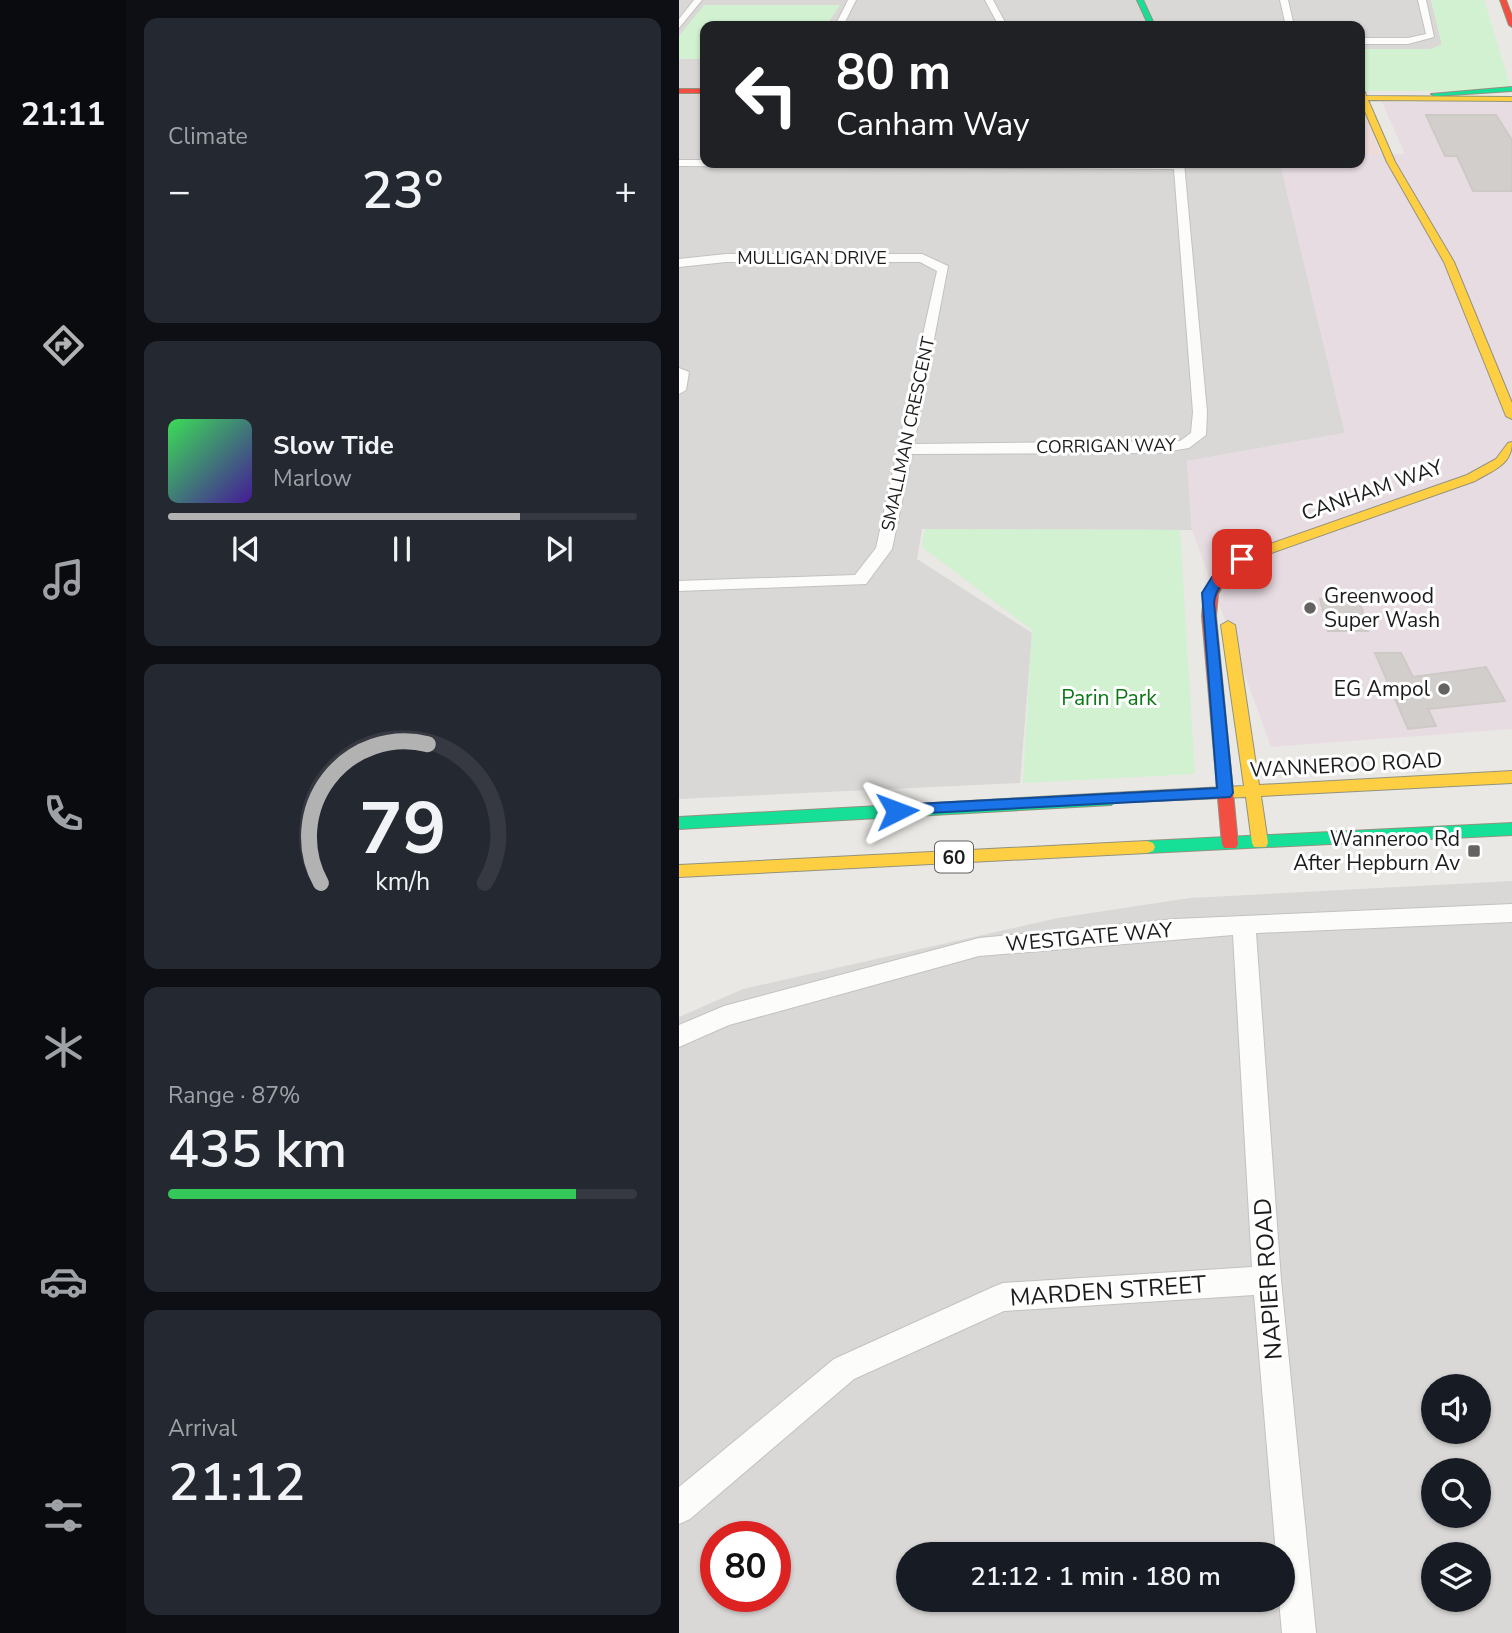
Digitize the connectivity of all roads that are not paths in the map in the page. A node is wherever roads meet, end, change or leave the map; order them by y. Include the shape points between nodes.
1 (698, 0) edge
2 (852, 0) edge
3 (989, 0) edge
4 (1140, 0) edge
5 (1150, 0) edge
6 (1284, 0) edge
7 (1422, 0) edge
8 (1503, 0) edge
9 (842, 21) edge
10 (1000, 21) edge
11 (1150, 21) edge
12 (1159, 21) edge
13 (1289, 21) edge
14 (1512, 24) edge
15 (679, 25) edge
16 (1365, 41) edge
17 (679, 93) edge
18 (700, 93) edge
19 (1512, 94) edge
20 (1366, 96) edge
21 (1488, 99) junction
22 (1512, 105) edge
23 (679, 163) edge
24 (700, 163) edge
25 (1179, 168) edge
26 (679, 263) edge
27 (944, 269) joint
28 (679, 372) edge
29 (1512, 376) edge
30 (679, 390) edge
31 (1512, 416) edge
32 (1512, 445) edge
33 (905, 449) junction
34 (1512, 470) edge
35 (679, 586) edge
36 (1512, 777) edge
37 (1254, 792) junction
38 (1225, 793) junction
39 (679, 823) edge
40 (1512, 829) edge
41 (1260, 843) junction
42 (1230, 844) junction
43 (679, 870) edge
44 (1512, 913) edge
45 (1244, 925) junction
46 (679, 1036) edge
47 (1267, 1280) junction
48 (679, 1508) edge
49 (1299, 1633) edge

1 - 15 street
2 - 9 street
3 - 10 street
4 - 11 main road
5 - 12 main road
6 - 13 street
7 - 16 street via 1431,35 1408,41
8 - 14 main road
17 - 18 main road
19 - 20 main road
19 - 21 main road
20 - 21 main road
20 - 29 main road via 1462,261
20 - 31 main road via 1391,162 1449,262
21 - 22 main road
23 - 24 street
25 - 33 street, CORRIGAN WAY via 1200,412 1198,435 1184,445 1158,448
26 - 27 street, MULLIGAN DRIVE via 726,258 922,258
27 - 33 street, SMALLMAN CRESCENT
28 - 30 street
32 - 38 main road, CANHAM WAY via 1506,457 1471,478 1252,555 1217,580 1207,603
33 - 35 street, SMALLMAN CRESCENT via 884,549 860,580
34 - 37 main road, CANHAM WAY via 1464,495 1274,561 1248,574 1232,589 1226,608
36 - 37 main road, WANNEROO ROAD
37 - 38 main road, WANNEROO ROAD
37 - 41 main road, CANHAM WAY
38 - 39 main road, WANNEROO ROAD
38 - 42 main road, CANHAM WAY
40 - 41 main road, 60
41 - 42 main road, 60
42 - 43 main road, 60
44 - 45 street, WESTGATE WAY
45 - 46 street, WESTGATE WAY via 979,947 724,1016
45 - 47 street, NAPIER ROAD
47 - 48 street, MARDEN STREET via 1003,1297 844,1369
47 - 49 street, NAPIER ROAD

